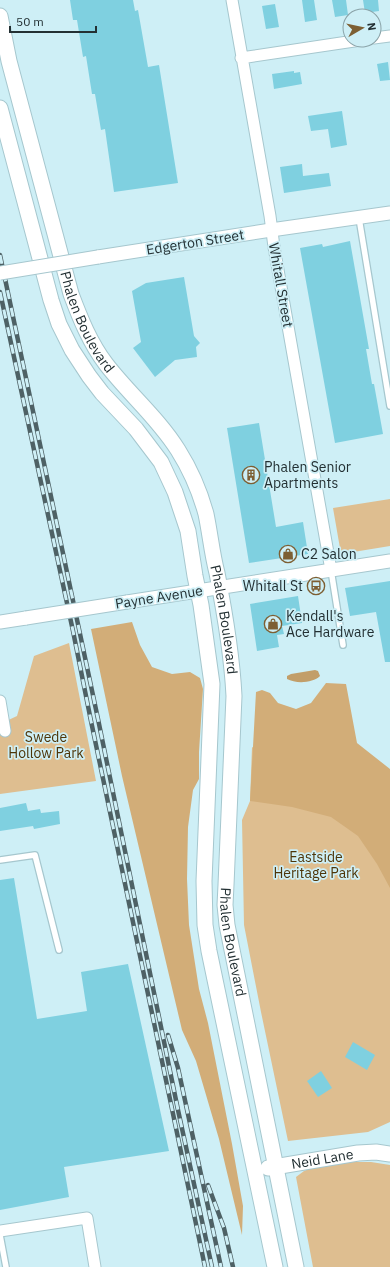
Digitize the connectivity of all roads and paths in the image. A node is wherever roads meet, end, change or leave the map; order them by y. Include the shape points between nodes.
1 (232, 0) edge
2 (0, 16) edge
3 (342, 43) edge
4 (241, 58) junction
5 (0, 108) edge
6 (390, 213) edge
7 (358, 218) junction
8 (271, 230) junction
9 (0, 273) edge
10 (390, 406) edge
11 (390, 561) edge
12 (331, 570) junction
13 (220, 587) junction
14 (199, 591) junction
15 (0, 622) edge
16 (343, 645) dead end
17 (0, 701) edge
18 (5, 731) dead end
19 (0, 860) edge
20 (59, 950) dead end
21 (390, 1154) edge
22 (276, 1166) junction
23 (255, 1170) junction
24 (0, 1231) edge
25 (0, 1235) edge
26 (6, 1267) edge
27 (95, 1267) edge
28 (275, 1267) edge
29 (296, 1267) edge

1 - 4 street, Whitall Street
2 - 13 main road, Phalen Boulevard via 11,68 69,286 80,318 105,363 166,432 187,467 205,513
3 - 4 street
4 - 8 street, Whitall Street
5 - 14 main road, Phalen Boulevard via 59,324 89,376 136,429 168,475 188,531
6 - 7 street, Edgerton Street
7 - 8 street, Edgerton Street
7 - 10 lane
8 - 9 street, Edgerton Street, bridge
8 - 12 street, Whitall Street
11 - 12 street, Payne Avenue
12 - 13 street, Payne Avenue
12 - 16 lane
13 - 14 street, Payne Avenue
13 - 22 main road, Phalen Boulevard via 234,685 227,925
14 - 15 street, Payne Avenue, bridge
14 - 23 main road, Phalen Boulevard via 212,684 204,881 205,925
17 - 18 street
19 - 20 lane via 35,855
21 - 22 main road, Neid Lane via 358,1153
22 - 23 main road, Neid Lane
22 - 29 main road, Phalen Boulevard
23 - 28 main road, Phalen Boulevard
24 - 27 street via 87,1218
25 - 26 lane

